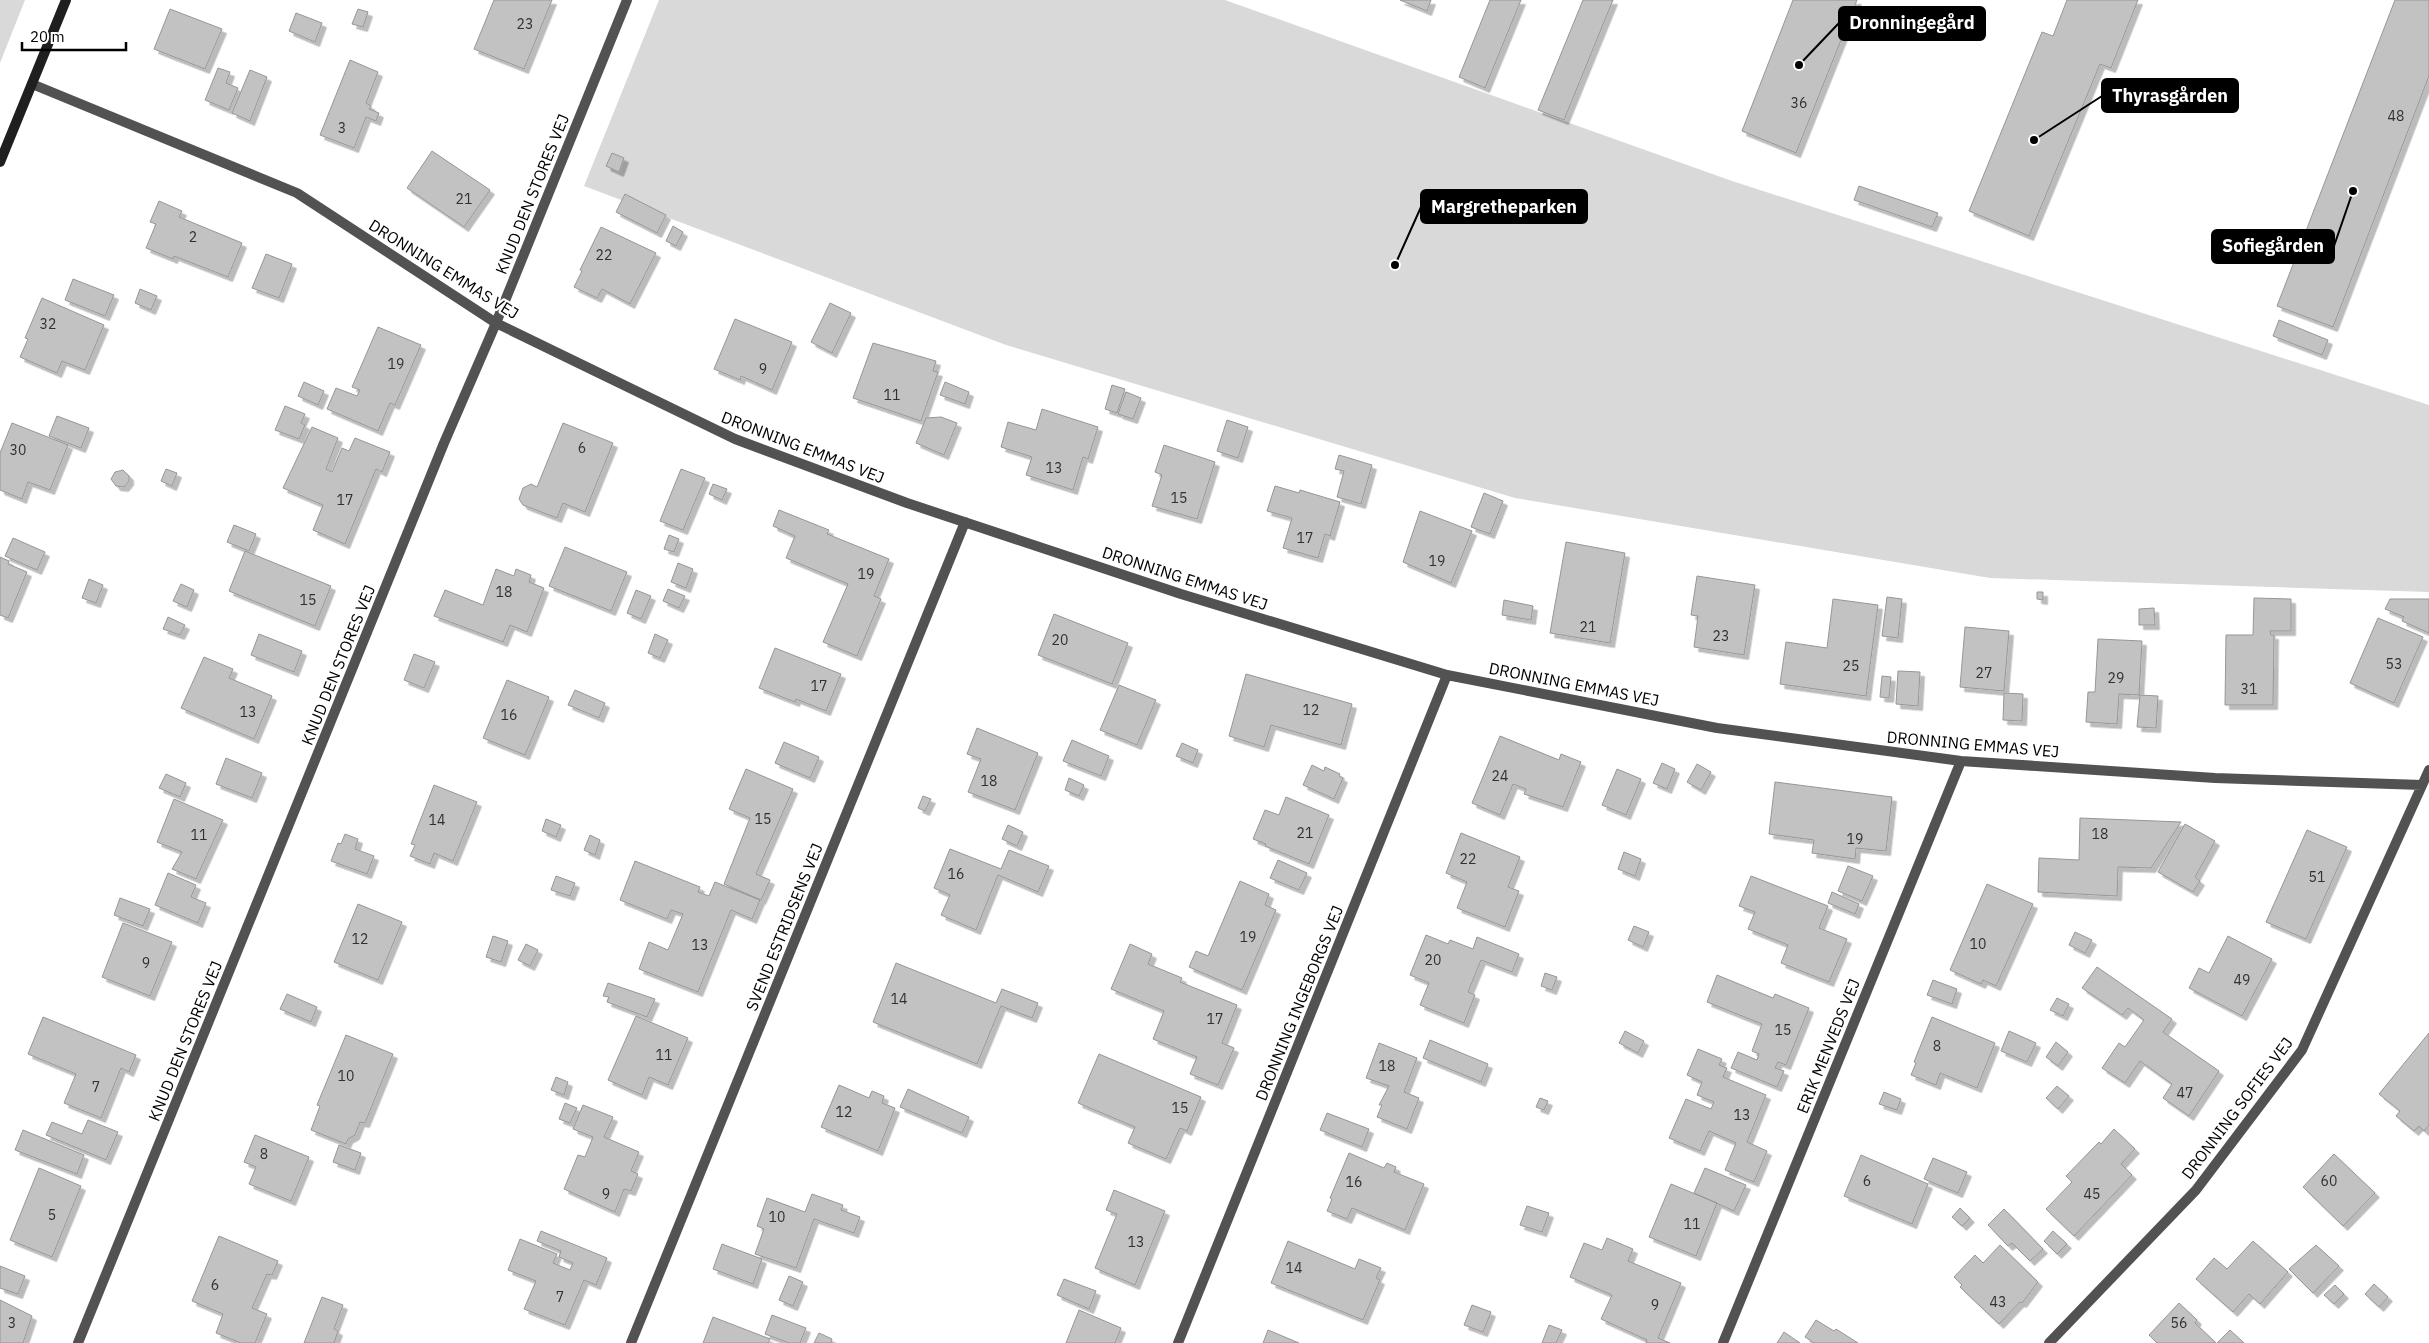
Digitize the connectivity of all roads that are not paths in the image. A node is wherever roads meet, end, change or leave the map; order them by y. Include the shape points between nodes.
1 (66, 0) edge
2 (627, 0) edge
3 (32, 84) junction
4 (0, 162) edge
5 (496, 323) junction
6 (965, 522) junction
7 (1447, 675) junction
8 (1961, 761) junction
9 (2429, 770) edge
10 (2422, 784) junction
11 (78, 1343) edge
12 (631, 1343) edge
13 (1178, 1343) edge
14 (1723, 1343) edge
15 (2049, 1343) edge

1 - 3 main road
2 - 5 street, KNUD DEN STORES VEJ
3 - 4 main road
3 - 5 street, DRONNING EMMAS VEJ via 297,193
5 - 6 street, DRONNING EMMAS VEJ via 735,439
5 - 11 street, KNUD DEN STORES VEJ via 440,452
6 - 7 street, DRONNING EMMAS VEJ via 1181,594
6 - 12 street, SVEND ESTRIDSENS VEJ
7 - 8 street, DRONNING EMMAS VEJ via 1717,728
7 - 13 street, DRONNING INGEBORGS VEJ
8 - 10 street, DRONNING EMMAS VEJ via 2215,778
8 - 14 street, ERIK MENVEDS VEJ
9 - 10 street, DRONNING SOFIES VEJ
10 - 15 street, DRONNING SOFIES VEJ via 2302,1050 2196,1190

